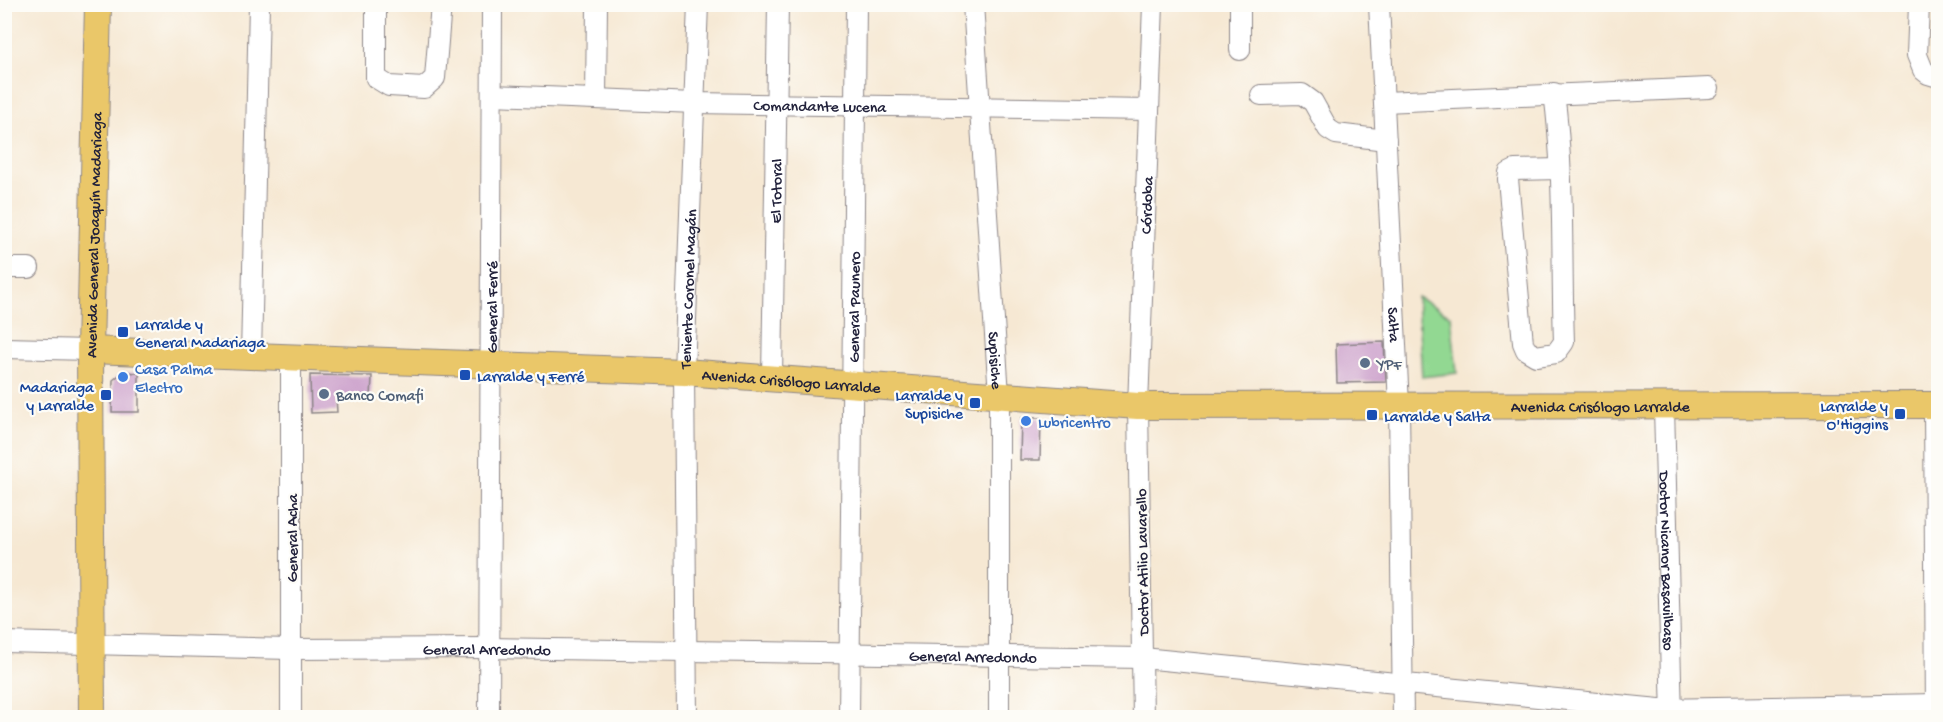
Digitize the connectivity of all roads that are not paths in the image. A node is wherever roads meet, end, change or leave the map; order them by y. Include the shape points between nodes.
1 (98, 4) edge
2 (259, 4) edge
3 (376, 4) edge
4 (441, 4) edge
5 (492, 4) edge
6 (597, 4) edge
7 (698, 4) edge
8 (778, 4) edge
9 (856, 4) edge
10 (973, 4) edge
11 (1153, 4) edge
12 (1240, 4) edge
13 (1379, 4) edge
14 (1919, 4) edge
15 (1240, 50) dead end
16 (1931, 73) edge
17 (1708, 88) dead end
18 (1554, 93) junction
19 (492, 95) junction
20 (1261, 95) dead end
21 (596, 98) junction
22 (1384, 102) junction
23 (695, 103) junction
24 (777, 105) junction
25 (854, 106) junction
26 (979, 109) junction
27 (1149, 110) junction
28 (1386, 140) junction
29 (1559, 169) junction
30 (4, 268) edge
31 (29, 268) dead end
32 (4, 348) edge
33 (90, 350) junction
34 (251, 356) junction
35 (291, 358) junction
36 (492, 365) junction
37 (684, 372) junction
38 (772, 377) junction
39 (851, 382) junction
40 (999, 395) junction
41 (1400, 405) junction
42 (1936, 405) edge
43 (1138, 406) junction
44 (1664, 407) junction
45 (4, 642) edge
46 (92, 644) junction
47 (489, 648) junction
48 (291, 649) junction
49 (687, 652) junction
50 (850, 654) junction
51 (999, 655) junction
52 (1143, 658) junction
53 (1403, 683) junction
54 (1936, 709) edge
55 (1672, 713) edge
56 (92, 717) edge
57 (291, 717) edge
58 (489, 717) edge
59 (687, 717) edge
60 (849, 717) edge
61 (999, 717) edge
62 (1143, 717) edge
63 (1403, 717) edge

1 - 33 main road, Avenida General Joaquín Madariaga
2 - 34 street
3 - 4 street via 376,78 389,86 424,88 435,78
5 - 19 street, General Ferré
6 - 21 street
7 - 23 street, Teniente Coronel Magán
8 - 24 street, El Totoral
9 - 25 street, General Paunero
10 - 26 street, Supisiche
11 - 27 street, Córdoba
12 - 15 street
13 - 22 street, Salta
14 - 16 street via 1917,55
17 - 18 street
18 - 22 street
18 - 29 street
19 - 21 street, Comandante Lucena
19 - 36 street, General Ferré
20 - 28 street via 1302,94 1313,102 1328,129 1336,134
21 - 23 street, Comandante Lucena
22 - 28 street, Salta
23 - 24 street, Comandante Lucena
23 - 37 street, Teniente Coronel Magán
24 - 25 street, Comandante Lucena
24 - 38 street, El Totoral
25 - 26 street, Comandante Lucena
25 - 39 street, General Paunero
26 - 27 street, Comandante Lucena
26 - 40 street, Supisiche
27 - 43 street, Córdoba
28 - 41 street, Salta
29 - 29 street via 1564,342 1556,353 1536,356 1526,351 1523,343 1508,179 1515,170
30 - 31 street
32 - 33 street, Avenida Crisólogo Larralde
33 - 34 main road, Avenida Crisólogo Larralde
33 - 46 main road, Avenida General Joaquín Madariaga
34 - 35 main road, Avenida Crisólogo Larralde
35 - 36 main road, Avenida Crisólogo Larralde
35 - 48 street, General Acha
36 - 37 main road, Avenida Crisólogo Larralde
36 - 47 street, General Ferré
37 - 38 main road, Avenida Crisólogo Larralde
37 - 49 street, Teniente Coronel Magán
38 - 39 main road, Avenida Crisólogo Larralde
39 - 40 main road, Avenida Crisólogo Larralde
39 - 50 street, General Paunero
40 - 43 main road, Avenida Crisólogo Larralde
40 - 51 street, Supisiche
41 - 43 main road, Avenida Crisólogo Larralde
41 - 44 main road, Avenida Crisólogo Larralde
41 - 53 street, Salta
42 - 44 main road, Avenida Crisólogo Larralde
42 - 54 street
43 - 52 street, Doctor Atilio Lavarello
44 - 55 street, Doctor Nicanor Basavilbaso
45 - 46 street, General Arredondo
46 - 48 street, General Arredondo
46 - 56 main road, Avenida General Joaquín Madariaga
47 - 48 street, General Arredondo
47 - 49 street, General Arredondo
47 - 58 street, General Ferré
48 - 57 street, General Acha
49 - 50 street, General Arredondo
49 - 59 street, Teniente Coronel Magán
50 - 51 street, General Arredondo
50 - 60 street, General Paunero
51 - 52 street, General Arredondo
51 - 61 street, Supisiche
52 - 53 street, General Arredondo
52 - 62 street, Doctor Atilio Lavarello
53 - 55 street, General Arredondo
53 - 63 street, Salta
54 - 55 street, General Arredondo

